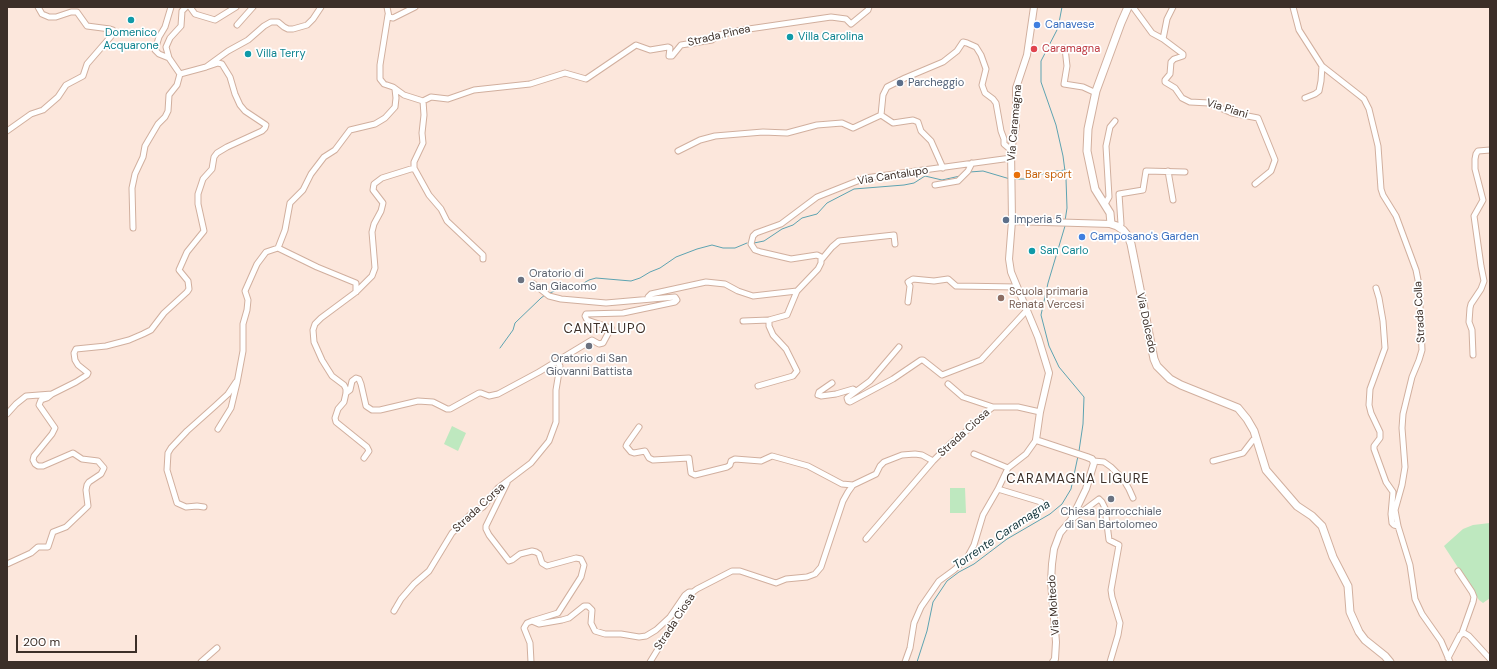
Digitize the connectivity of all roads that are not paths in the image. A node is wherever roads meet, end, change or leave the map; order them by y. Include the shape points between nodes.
1 (38, 7) edge
2 (172, 7) edge
3 (186, 7) edge
4 (190, 7) edge
5 (236, 7) edge
6 (253, 7) edge
7 (321, 7) edge
8 (387, 7) edge
9 (415, 7) edge
10 (869, 7) edge
11 (1034, 7) edge
12 (1128, 7) edge
13 (1133, 7) edge
14 (1173, 7) edge
15 (1293, 7) edge
16 (388, 15) junction
17 (237, 25) dead end
18 (1163, 39) junction
19 (1065, 48) dead end
20 (168, 58) junction
21 (1322, 66) junction
22 (206, 68) junction
23 (180, 74) junction
24 (395, 89) junction
25 (1096, 93) junction
26 (1305, 98) dead end
27 (423, 101) junction
28 (881, 115) junction
29 (1115, 121) dead end
30 (7, 132) edge
31 (1011, 150) junction
32 (1490, 150) edge
33 (678, 151) dead end
34 (1011, 158) junction
35 (972, 164) junction
36 (414, 168) junction
37 (943, 168) junction
38 (1168, 171) junction
39 (1185, 172) dead end
40 (935, 184) dead end
41 (1255, 184) dead end
42 (1173, 200) dead end
43 (1105, 204) junction
44 (1012, 221) junction
45 (1111, 224) junction
46 (133, 228) dead end
47 (1120, 228) junction
48 (895, 244) dead end
49 (278, 248) junction
50 (483, 259) dead end
51 (822, 259) junction
52 (534, 284) dead end
53 (1017, 287) junction
54 (1376, 288) dead end
55 (797, 291) junction
56 (356, 292) junction
57 (649, 299) junction
58 (908, 302) dead end
59 (1027, 310) junction
60 (769, 320) junction
61 (743, 321) dead end
62 (899, 347) dead end
63 (1473, 355) dead end
64 (557, 361) junction
65 (239, 375) junction
66 (832, 383) dead end
67 (948, 384) dead end
68 (758, 386) dead end
69 (856, 391) junction
70 (346, 393) junction
71 (52, 394) junction
72 (993, 407) junction
73 (1040, 412) junction
74 (7, 414) edge
75 (639, 427) dead end
76 (218, 429) dead end
77 (1256, 439) junction
78 (1036, 440) junction
79 (974, 454) dead end
80 (364, 458) dead end
81 (933, 461) junction
82 (1094, 461) junction
83 (1213, 461) dead end
84 (1008, 468) junction
85 (507, 482) junction
86 (853, 485) junction
87 (998, 489) junction
88 (1133, 498) dead end
89 (1041, 502) dead end
90 (204, 507) dead end
91 (1071, 520) junction
92 (1398, 526) junction
93 (866, 539) dead end
94 (7, 564) edge
95 (1458, 571) dead end
96 (693, 592) junction
97 (394, 610) dead end
98 (532, 621) junction
99 (1462, 633) junction
100 (217, 648) dead end
101 (1490, 659) edge
102 (1449, 660) edge
103 (201, 662) edge
104 (531, 662) edge
105 (650, 662) edge
106 (905, 662) edge
107 (1053, 662) edge
108 (1110, 662) edge
109 (1390, 662) edge

1 - 30 street via 42,14 49,17 77,12 87,26 113,30 112,35 87,64 83,76 66,85 58,97 43,110 31,114
2 - 20 street via 155,50
3 - 20 street via 182,11 181,26 170,38 166,50
4 - 5 street via 195,14 213,20
6 - 17 street
7 - 22 street via 310,22 293,29 278,22 271,22
8 - 16 street
9 - 16 street via 396,18 390,18
10 - 27 street, Strada Pinea via 851,24 846,19 831,17 742,30 719,35 712,40 681,45 672,56 669,56 668,47 650,50 636,45 586,79 565,73 530,84 474,90 448,99 431,97
11 - 31 street, Via Caramagna via 1027,55 1016,88 1016,126
12 - 25 main road
13 - 18 street, Via Piani via 1152,33
14 - 18 street
15 - 21 street, Strada Colla via 1299,30
16 - 24 street via 379,72 381,81
18 - 41 street, Via Piani via 1183,54 1171,62 1170,74 1165,80 1182,98 1190,102 1209,103 1232,113 1258,118 1275,160 1271,170
19 - 25 street via 1067,66 1064,84 1083,87
20 - 23 street
21 - 26 street via 1318,91
21 - 92 street, Strada Colla via 1364,99 1369,109 1378,146 1383,195 1396,216 1418,277 1422,350 1403,414 1405,467 1395,510
22 - 23 street
22 - 71 street via 222,64 230,77 240,105 266,125 254,135 217,153 212,169 203,180 198,194 198,204 204,231 187,252 179,270 188,281 188,292 164,313 151,330 129,340 106,346 76,349 75,360 88,373
23 - 46 street via 177,85 169,95 168,111 145,146 135,174 132,188
24 - 27 street
24 - 49 street via 395,107 385,118 375,124 348,132 337,148 324,157 311,174 303,190 290,203 285,230
25 - 43 main road via 1088,129 1087,151 1095,189
27 - 36 street via 423,143 414,162
28 - 31 street via 883,95 887,87 944,62 963,42 974,46 981,56 986,69 982,85 986,94 996,103 1004,143
28 - 33 street via 853,128 842,123 817,124 787,133 715,136
28 - 37 street, Via Cantalupo via 893,123 913,120 918,122 921,131 931,141
29 - 43 street via 1110,127 1106,146 1109,197
31 - 34 street, Via Caramagna
32 - 63 street via 1478,151 1475,159 1483,204 1474,216 1484,280 1470,308
34 - 35 street, Via Cantalupo
34 - 44 street, Via Caramagna
35 - 37 street, Via Cantalupo
35 - 40 street, Via Cantalupo via 958,181
36 - 50 street via 447,221 483,255
36 - 56 street via 382,178 374,184 373,190 383,203 372,232 375,268 372,276
37 - 51 street, Via Cantalupo via 865,178 851,183 817,197 781,224 756,233 751,241 755,250 771,255 791,259 820,255
38 - 39 street
38 - 42 street
38 - 47 street via 1146,171 1143,190 1119,194
43 - 45 main road via 1110,213
44 - 45 street
44 - 53 street, Via Caramagna via 1009,259
45 - 47 main road
47 - 77 main road, Via Dolcedo via 1128,236 1157,366 1170,379 1181,385 1238,408 1247,419
48 - 51 street via 894,235 839,241
49 - 56 street via 356,283
49 - 65 street via 262,256 246,288 248,310 243,324 243,351
51 - 55 street via 818,269
52 - 57 street via 547,294 561,299 606,303
53 - 58 street via 956,286 948,279 913,279 908,282
53 - 59 street, Via Caramagna
54 - 92 street via 1383,321 1385,348 1370,389 1369,405 1380,432 1374,450 1386,482 1393,492 1392,523
55 - 57 street via 753,296 725,284 706,282 651,294
55 - 60 street via 787,316
56 - 70 street via 321,318 313,330 314,342 322,360 332,376 344,385
57 - 64 street via 675,297 677,300 623,313 586,314 587,320 611,328 603,343 599,344 592,340
59 - 69 street via 981,360 942,375 921,360 893,379 848,401
59 - 73 street, Via Caramagna via 1049,373
60 - 61 street
60 - 68 street via 773,335 786,349 797,371 793,376
62 - 69 street via 870,381
64 - 70 street via 498,394 489,396 479,393 450,409 433,402 418,401 372,410 366,406 359,379 356,378
64 - 85 street, Strada Corsa via 560,368 556,390 556,422 552,434 544,448 530,463
65 - 76 street via 231,408
65 - 90 street via 231,390 187,431 168,453 167,470 177,503 186,507
66 - 69 street via 818,392 818,395 836,394 853,389
67 - 72 street via 963,397
70 - 80 street via 344,402 338,409 336,422 367,447 369,450
71 - 74 street via 26,396
71 - 94 street via 41,400 39,405 55,428 34,456 35,464 42,466 73,453 82,460 98,461 104,468 87,485 88,506 66,526 53,532 48,547 38,547
72 - 73 street, Strada Ciosa via 1018,407
72 - 81 street, Strada Ciosa
73 - 78 street, Via Caramagna
75 - 86 street via 626,446 631,452 645,452 653,460 689,458 691,473 695,475 727,467 735,459 760,461 772,456 808,466 842,484
77 - 83 street via 1244,453
77 - 109 main road, Via Dolcedo via 1266,470 1297,506 1322,526 1333,557 1348,586 1350,612 1358,632
78 - 82 street via 1087,456
78 - 84 street via 1026,454
79 - 84 street
81 - 86 street, Strada Ciosa via 915,454 894,457 882,464 876,474
81 - 93 street
82 - 88 street via 1104,462 1111,467 1126,484
82 - 91 street, Via Moltedo via 1086,489
84 - 87 street
85 - 97 street, Strada Corsa via 498,488 483,507 470,515 452,533 429,571 414,584
85 - 98 street, Strada Corsa via 486,529 509,561 520,554 532,551 539,554 542,563 547,566 576,558 581,559 584,565 581,577 558,613
86 - 96 street, Strada Ciosa via 843,501 822,564 815,574 776,583 740,571 732,571
87 - 89 street
87 - 106 street via 983,515 972,550 960,565 939,581 921,607 914,623
91 - 107 street, Via Moltedo via 1060,533 1052,564 1052,604 1056,642
91 - 108 street via 1099,499 1105,508 1109,540 1119,545 1111,590 1120,623
92 - 102 street, Strada Colla via 1410,565 1415,599
95 - 99 street via 1474,597
96 - 98 street via 688,593 670,617 646,636 605,634 595,631 591,623 592,610 588,606 562,620 539,624
96 - 105 street, Strada Ciosa
98 - 104 street via 524,628 530,643
99 - 101 street via 1469,636
99 - 102 street
100 - 103 street

